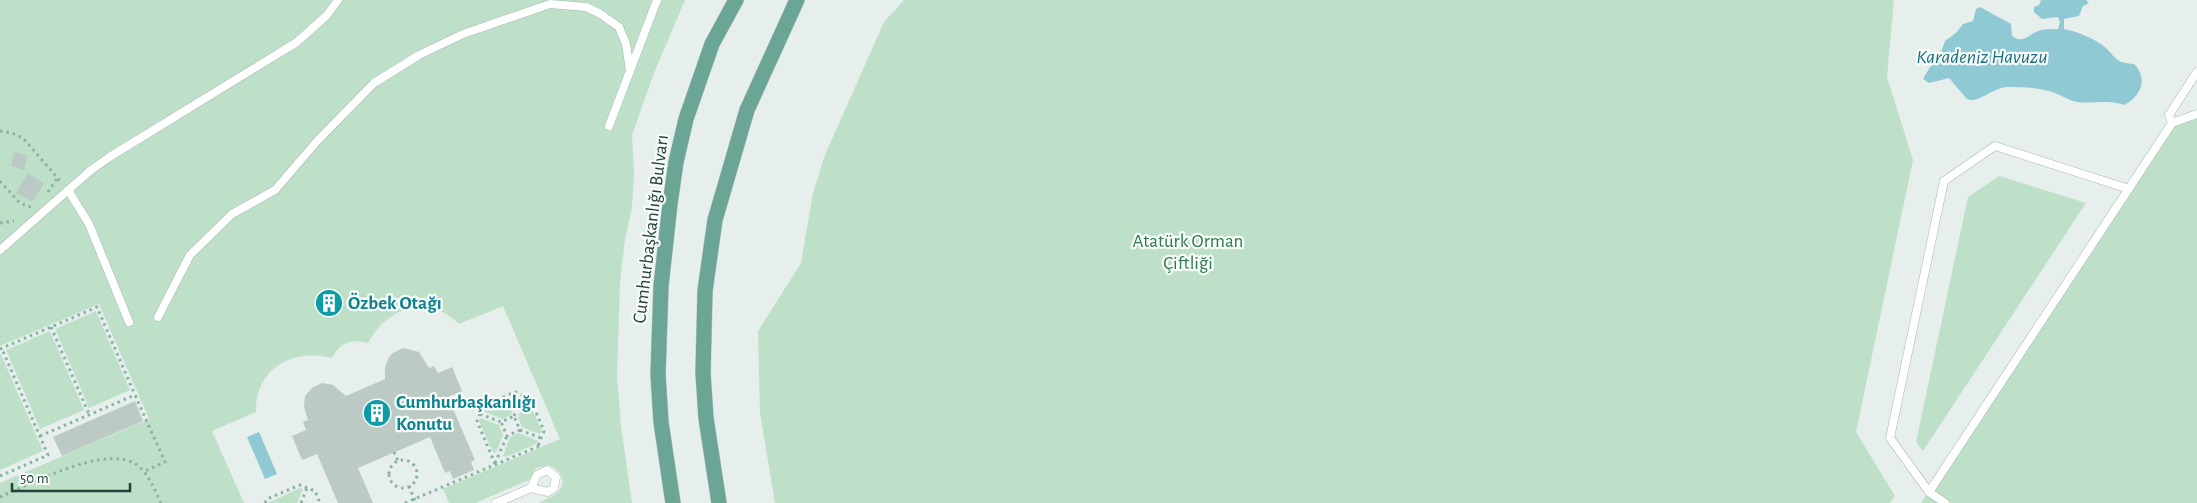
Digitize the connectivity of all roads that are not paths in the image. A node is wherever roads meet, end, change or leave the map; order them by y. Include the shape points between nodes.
1 (338, 0) edge
2 (657, 0) edge
3 (724, 0) edge
4 (736, 0) edge
5 (796, 0) edge
6 (712, 44) junction
7 (630, 71) junction
8 (2197, 72) edge
9 (2197, 114) edge
10 (2172, 123) junction
11 (609, 126) dead end
12 (2129, 189) junction
13 (68, 190) junction
14 (0, 250) edge
15 (158, 317) dead end
16 (129, 322) dead end
17 (531, 488) dead end
18 (1929, 492) junction
19 (496, 503) edge
20 (673, 503) edge
21 (719, 503) edge
22 (1945, 503) edge

1 - 13 lane via 298,42 111,156
2 - 7 lane
3 - 6 main road
4 - 6 main road, Cumhurbaşkanlığı Bulvarı
5 - 21 main road via 747,110 715,220 706,290 703,373 706,418
6 - 20 main road, Cumhurbaşkanlığı Bulvarı via 686,119 676,162 661,286 658,375
7 - 11 lane
7 - 15 lane via 626,44 619,27 586,7 550,4 463,34 419,56 374,83 275,190 232,214 190,255
8 - 10 lane via 2169,115
9 - 10 lane
10 - 12 lane
12 - 18 lane
12 - 18 lane via 1995,146 1944,181 1890,438
13 - 14 lane
13 - 16 lane via 89,224
17 - 19 lane
18 - 22 lane

